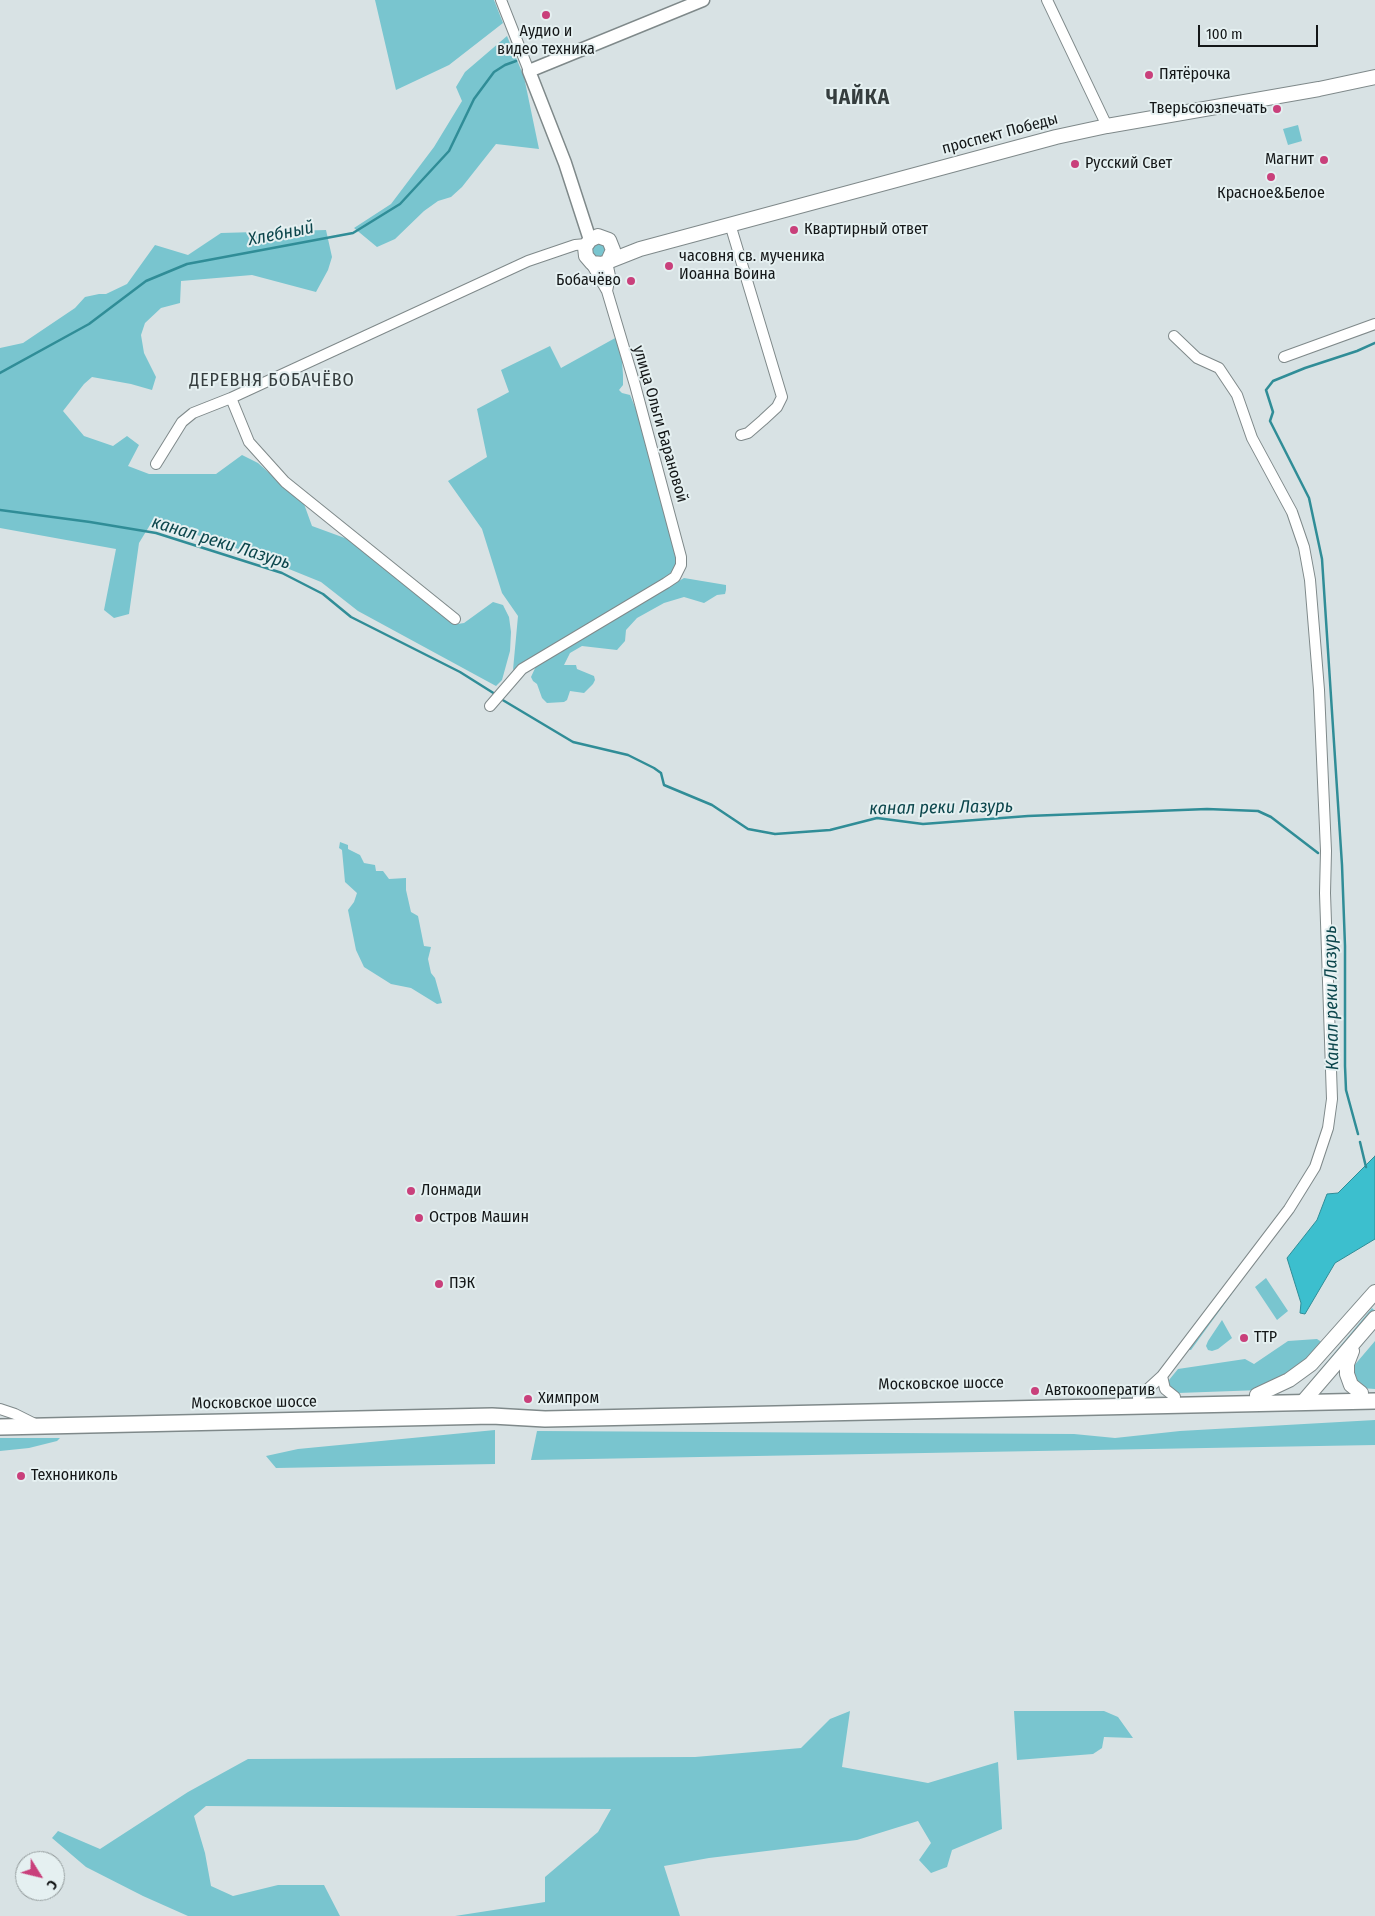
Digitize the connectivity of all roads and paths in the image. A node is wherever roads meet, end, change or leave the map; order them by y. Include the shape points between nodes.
1 (501, 0) edge
2 (703, 0) edge
3 (1047, 0) edge
4 (529, 71) junction
5 (1375, 77) edge
6 (1107, 126) junction
7 (581, 213) junction
8 (730, 224) junction
9 (608, 239) junction
10 (588, 242) junction
11 (640, 249) junction
12 (589, 260) junction
13 (608, 261) junction
14 (607, 291) junction
15 (1375, 324) edge
16 (1174, 336) dead end
17 (1284, 357) dead end
18 (231, 398) junction
19 (741, 435) dead end
20 (156, 464) dead end
21 (455, 618) dead end
22 (490, 706) dead end
23 (1374, 1294) edge
24 (1375, 1318) edge
25 (1356, 1341) junction
26 (1162, 1376) junction
27 (1368, 1393) edge
28 (1257, 1395) junction
29 (1175, 1397) junction
30 (1138, 1398) junction
31 (1307, 1399) junction
32 (1375, 1402) edge
33 (0, 1409) edge
34 (508, 1416) junction
35 (38, 1426) junction
36 (0, 1427) edge

1 - 4 street
2 - 4 street
3 - 6 street
4 - 7 street
5 - 6 main road, проспект Победы
6 - 8 main road, проспект Победы
7 - 9 street
7 - 10 street
8 - 11 main road, проспект Победы
8 - 19 street via 782,397 763,420
9 - 10 main road via 596,236
9 - 11 main road
9 - 13 main road via 613,250
10 - 12 main road via 585,251
10 - 18 street via 528,260
11 - 13 main road, проспект Победы
12 - 13 main road, проспект Победы via 597,264
12 - 14 street, улица Ольги Барановой
13 - 14 street, улица Ольги Барановой
14 - 22 street, улица Ольги Барановой via 635,385 681,566 675,577 666,583 522,669
15 - 17 street
16 - 26 street via 1196,358 1219,368 1238,395 1252,438 1292,512 1304,547 1310,580 1319,690 1332,1099 1328,1128 1315,1167 1289,1209
18 - 20 street via 193,413 182,422
18 - 21 street via 248,442 284,482
23 - 28 main road via 1311,1364 1289,1380
24 - 25 main road
25 - 27 main road via 1346,1372 1351,1385
25 - 31 main road
26 - 29 street via 1165,1389
26 - 30 street
27 - 31 main road, Московское шоссе
28 - 29 main road, Московское шоссе
28 - 31 main road, Московское шоссе
29 - 30 main road, Московское шоссе
30 - 34 main road, Московское шоссе via 600,1408 545,1410
31 - 32 main road, Московское шоссе
31 - 34 main road, Московское шоссе via 545,1419
33 - 35 street
34 - 35 main road, Московское шоссе
35 - 36 main road, Московское шоссе

